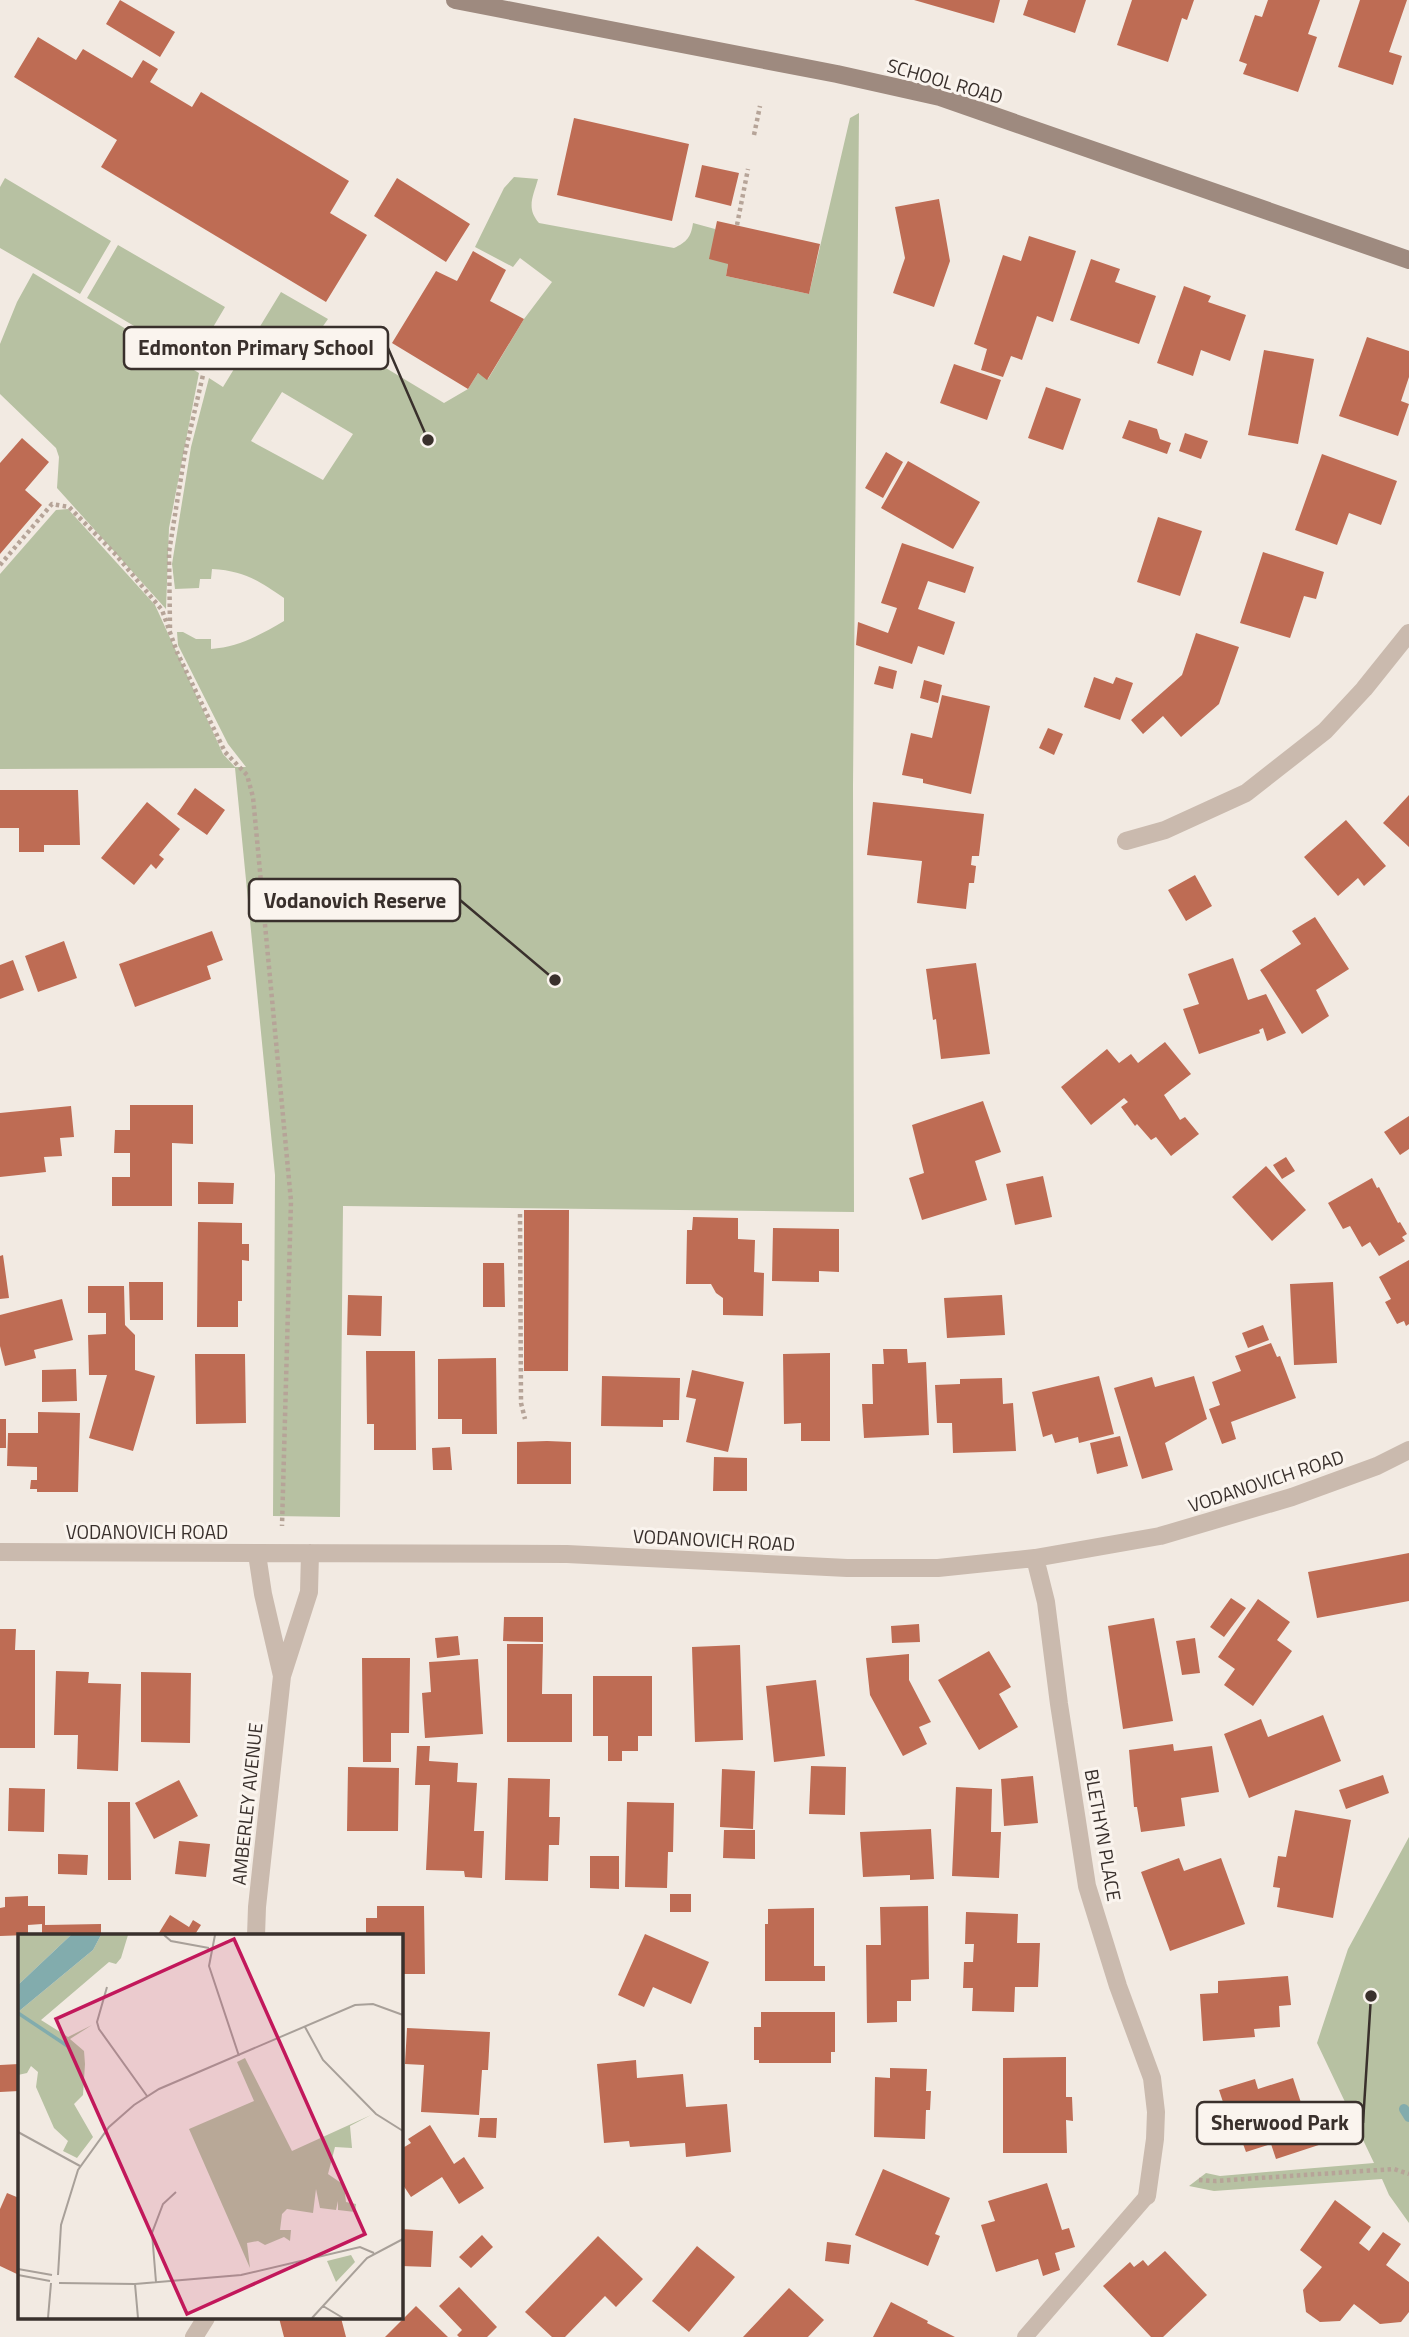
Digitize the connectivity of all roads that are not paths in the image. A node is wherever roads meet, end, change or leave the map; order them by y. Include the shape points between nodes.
1 (455, 0) edge
2 (1409, 260) edge
3 (1409, 633) edge
4 (1126, 841) dead end
5 (1409, 1450) edge
6 (0, 1552) edge
7 (310, 1553) junction
8 (257, 1554) junction
9 (1035, 1558) junction
10 (282, 1676) junction
11 (256, 1934) edge
12 (1147, 2196) joint
13 (205, 2320) edge
14 (194, 2337) edge
15 (1025, 2337) edge

1 - 2 street, SCHOOL ROAD via 940,97
3 - 4 street via 1325,731 1246,793 1165,830
5 - 9 street, VODANOVICH ROAD via 1377,1466 1213,1522 1149,1539
6 - 8 street, VODANOVICH ROAD
7 - 8 street, VODANOVICH ROAD
7 - 9 street, VODANOVICH ROAD via 567,1554 847,1568 938,1568
7 - 10 street, AMBERLEY AVENUE via 309,1592
8 - 10 street, AMBERLEY AVENUE
9 - 12 street, BLETHYN PLACE via 1046,1602 1087,1886 1152,2078 1156,2139
10 - 11 street, AMBERLEY AVENUE
12 - 15 lane
13 - 14 street

